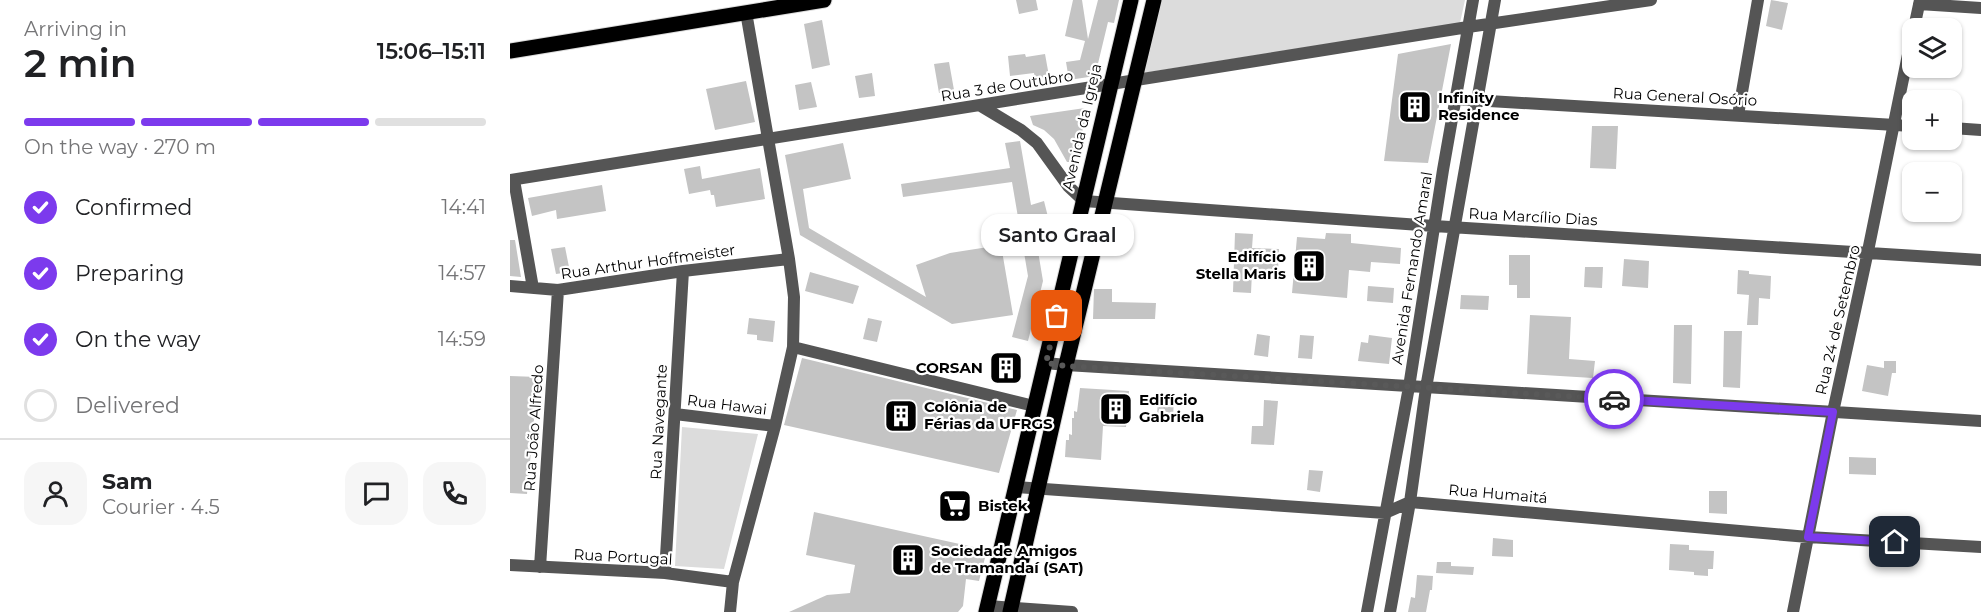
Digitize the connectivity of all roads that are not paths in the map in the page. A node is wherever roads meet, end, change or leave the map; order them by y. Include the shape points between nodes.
1 (824, 0) edge
2 (1131, 0) edge
3 (1154, 0) edge
4 (1473, 0) edge
5 (1495, 0) edge
6 (1651, 0) edge
7 (1758, 0) edge
8 (1919, 2) edge
9 (1981, 8) edge
10 (746, 12) junction
11 (1916, 18) edge
12 (1490, 24) junction
13 (1468, 27) junction
14 (510, 51) edge
15 (1904, 78) edge
16 (1134, 82) junction
17 (1110, 85) junction
18 (1456, 99) junction
19 (1477, 100) junction
20 (981, 106) junction
21 (1738, 115) junction
22 (1895, 125) junction
23 (1902, 125) edge
24 (1962, 129) edge
25 (1981, 130) edge
26 (768, 138) junction
27 (1467, 162) junction
28 (1443, 170) junction
29 (512, 180) edge
30 (1084, 201) junction
31 (1104, 203) junction
32 (1434, 226) junction
33 (1456, 227) junction
34 (1868, 251) junction
35 (789, 260) junction
36 (1981, 260) edge
37 (683, 272) junction
38 (510, 286) edge
39 (533, 288) junction
40 (558, 290) junction
41 (793, 347) junction
42 (1046, 363) junction
43 (1066, 366) junction
44 (1408, 387) junction
45 (1425, 388) junction
46 (1034, 406) junction
47 (1833, 412) junction
48 (675, 414) junction
49 (1981, 421) edge
50 (775, 426) junction
51 (1015, 487) junction
52 (1037, 489) junction
53 (1410, 502) junction
54 (1385, 513) junction
55 (1808, 537) junction
56 (1981, 547) edge
57 (510, 566) edge
58 (540, 567) junction
59 (665, 573) junction
60 (733, 582) junction
61 (987, 609) edge
62 (1011, 610) edge
63 (730, 612) edge
64 (1072, 612) edge
65 (1366, 612) edge
66 (1390, 612) edge
67 (1793, 612) edge

1 - 10 main road
2 - 17 main road, Avenida da Igreja
3 - 16 main road
4 - 13 street, Avenida Fernando Amaral
5 - 12 street
6 - 12 street, Rua 3 de Outubro
7 - 21 street
8 - 9 street
8 - 11 street
10 - 14 main road
10 - 26 street
12 - 13 street, Rua 3 de Outubro
12 - 19 street
13 - 16 street, Rua 3 de Outubro
13 - 18 street, Avenida Fernando Amaral
15 - 22 street, Rua 24 de Setembro
16 - 17 street, Rua 3 de Outubro
16 - 31 main road
17 - 20 street, Rua 3 de Outubro
17 - 30 main road, Avenida da Igreja
18 - 19 street, Rua General Osório
18 - 28 street, Avenida Fernando Amaral
19 - 21 street, Rua General Osório
19 - 27 street
20 - 26 street, Rua 3 de Outubro
20 - 30 street via 1036,142
21 - 22 street, Rua General Osório
22 - 23 street, Rua General Osório
22 - 34 street, Rua 24 de Setembro
24 - 25 street
26 - 29 street, Rua 3 de Outubro
26 - 35 street
27 - 28 street
27 - 33 street
28 - 32 street, Avenida Fernando Amaral
29 - 39 street
30 - 31 street, Rua Marcílio Dias
30 - 42 main road, Avenida da Igreja
31 - 32 street, Rua Marcílio Dias
31 - 43 main road
32 - 33 street, Rua Marcílio Dias
32 - 44 street, Avenida Fernando Amaral
33 - 34 street, Rua Marcílio Dias
33 - 45 street
34 - 36 street, Rua Marcílio Dias
34 - 47 street, Rua 24 de Setembro
35 - 37 street, Rua Arthur Hoffmeister
35 - 41 street via 794,297
37 - 40 street, Rua Arthur Hoffmeister
37 - 48 street, Rua Navegante
38 - 39 street, Rua Arthur Hoffmeister
39 - 40 street, Rua Arthur Hoffmeister
40 - 58 street, Rua João Alfredo
41 - 46 street
41 - 50 street
42 - 43 street
42 - 46 main road, Avenida da Igreja
43 - 44 street
43 - 52 main road
44 - 45 street
44 - 54 street, Avenida Fernando Amaral
45 - 47 street
45 - 53 street
46 - 51 main road, Avenida da Igreja
47 - 49 street
47 - 55 street, Rua 24 de Setembro
48 - 50 street, Rua Hawai
48 - 59 street, Rua Navegante
50 - 60 street
51 - 52 street, Rua Humaitá
51 - 61 main road, Avenida da Igreja
52 - 54 street, Rua Humaitá
52 - 62 main road
53 - 54 street, Rua Humaitá
53 - 55 street, Rua Humaitá
53 - 66 street
54 - 65 street, Avenida Fernando Amaral
55 - 56 street, Rua Humaitá
55 - 67 street, Rua 24 de Setembro
57 - 58 street, Rua Portugal
58 - 59 street, Rua Portugal
59 - 60 street, Rua Portugal
60 - 63 street
61 - 62 street
62 - 64 street

